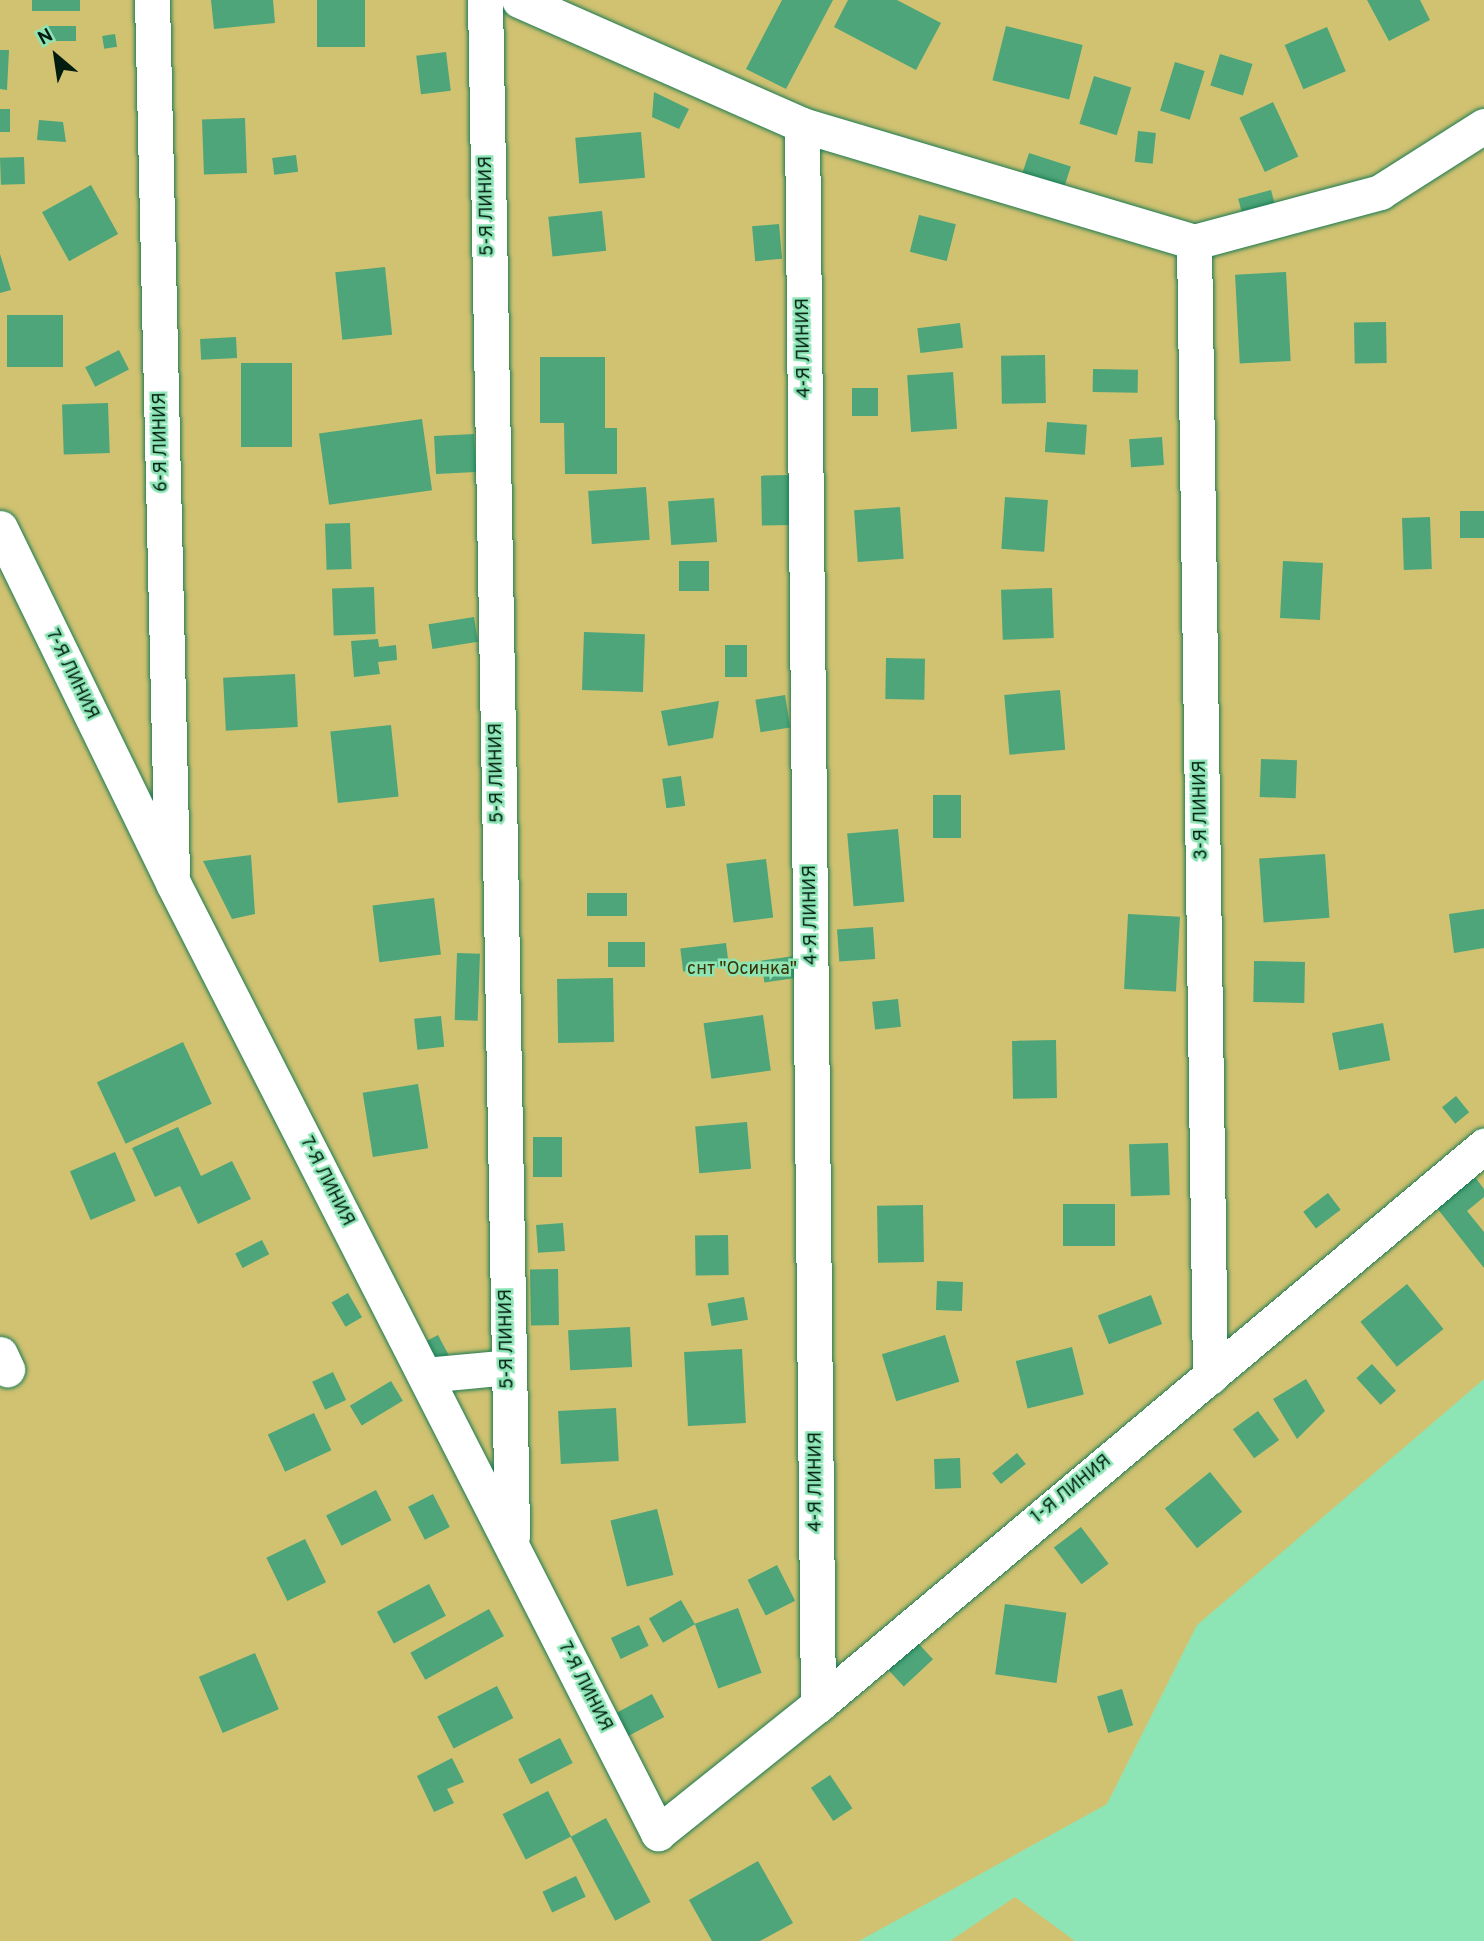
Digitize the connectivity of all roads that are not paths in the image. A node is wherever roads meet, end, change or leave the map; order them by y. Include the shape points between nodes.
1 (152, 0) edge
2 (485, 0) edge
3 (519, 0) edge
4 (802, 125) junction
5 (1484, 125) edge
6 (1194, 242) junction
7 (0, 528) edge
8 (173, 883) junction
9 (1484, 1146) edge
10 (509, 1367) junction
11 (425, 1375) junction
12 (1210, 1377) junction
13 (512, 1545) junction
14 (818, 1705) junction
15 (657, 1833) joint

1 - 8 street, 6-Я ЛИНИЯ
2 - 10 street, 5-Я ЛИНИЯ
3 - 4 street
4 - 6 street
4 - 14 street, 4-Я ЛИНИЯ
5 - 6 street via 1380,191
6 - 12 street, 3-Я ЛИНИЯ
7 - 8 street, 7-Я ЛИНИЯ
8 - 11 street, 7-Я ЛИНИЯ
9 - 12 street, 1-Я ЛИНИЯ
10 - 11 street
10 - 13 street, 5-Я ЛИНИЯ
11 - 13 street, 7-Я ЛИНИЯ
12 - 14 street, 1-Я ЛИНИЯ
13 - 15 street, 7-Я ЛИНИЯ
14 - 15 street, 1-Я ЛИНИЯ

